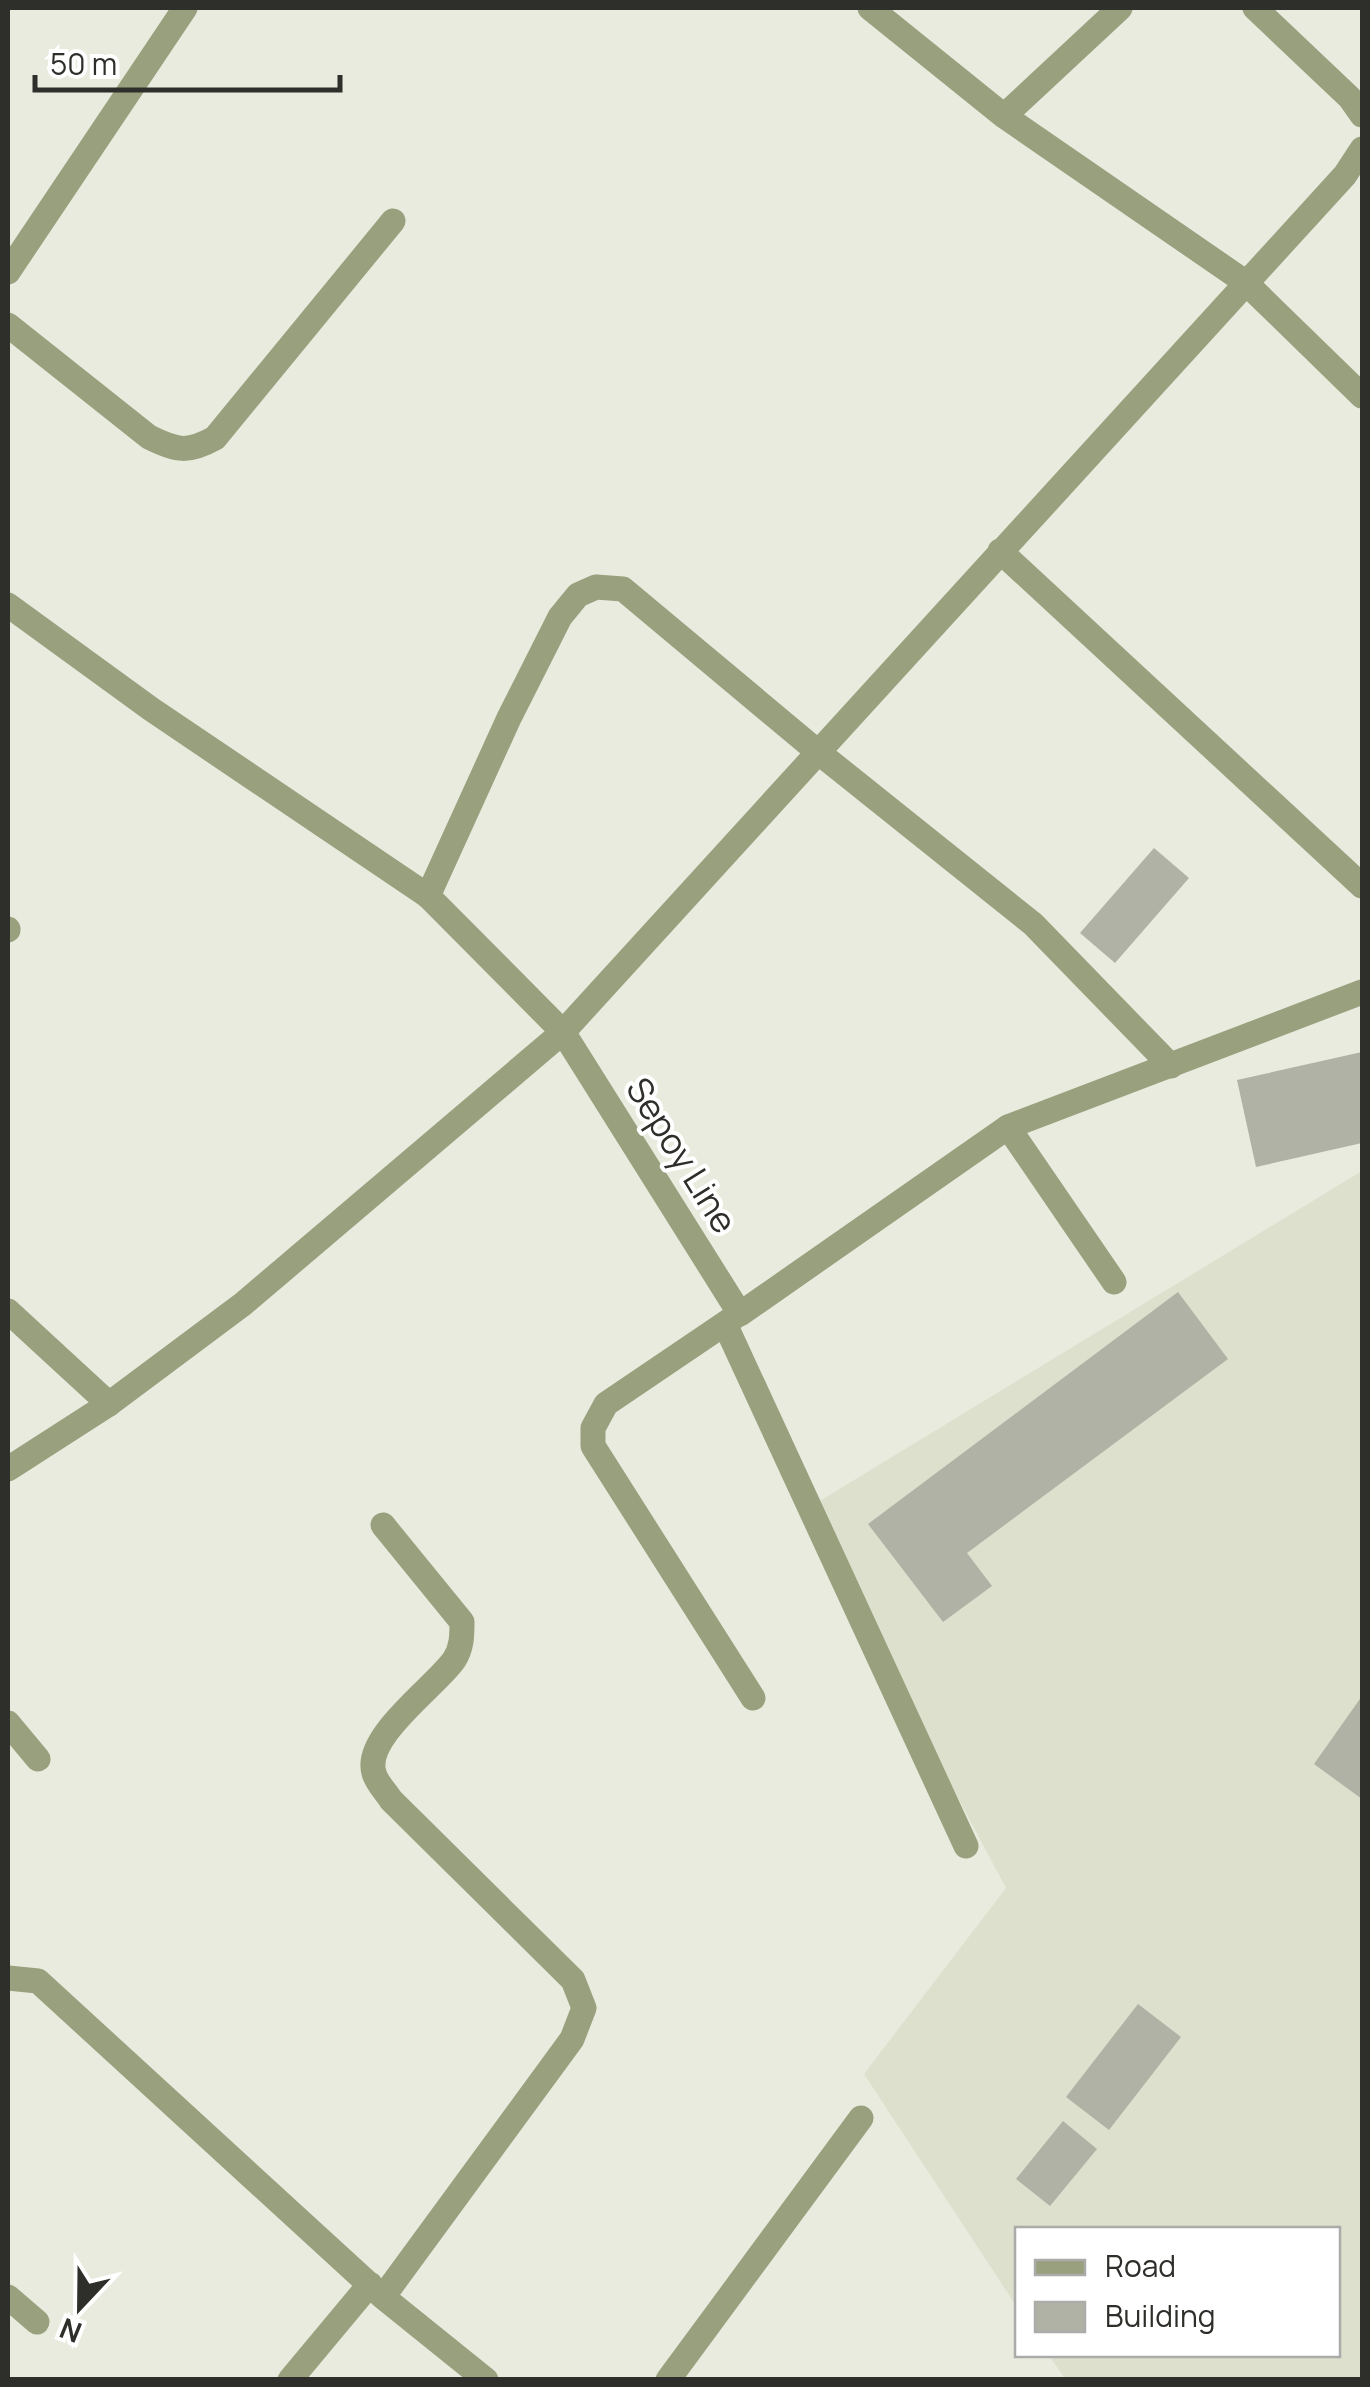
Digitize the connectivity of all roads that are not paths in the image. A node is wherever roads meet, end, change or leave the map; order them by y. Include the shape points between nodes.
1 (185, 8) edge
2 (870, 8) edge
3 (1120, 8) edge
4 (1255, 8) edge
5 (1362, 115) edge
6 (1004, 116) junction
7 (1362, 149) edge
8 (393, 221) dead end
9 (8, 272) edge
10 (1245, 282) junction
11 (8, 325) edge
12 (1362, 396) edge
13 (1000, 551) junction
14 (8, 605) edge
15 (818, 752) junction
16 (1362, 886) edge
17 (428, 896) junction
18 (1362, 992) edge
19 (563, 1032) junction
20 (1171, 1066) junction
21 (1008, 1127) junction
22 (1114, 1282) dead end
23 (8, 1311) edge
24 (733, 1319) junction
25 (109, 1404) junction
26 (8, 1469) edge
27 (383, 1526) dead end
28 (753, 1698) dead end
29 (8, 1723) edge
30 (38, 1759) dead end
31 (966, 1846) dead end
32 (8, 1978) edge
33 (861, 2118) dead end
34 (376, 2290) junction
35 (8, 2297) edge
36 (37, 2322) dead end
37 (290, 2380) edge
38 (486, 2380) edge
39 (668, 2380) edge

1 - 9 street
2 - 6 street
3 - 6 street
4 - 5 street
6 - 10 street
7 - 10 street
8 - 11 street via 216,438 194,450 149,437
10 - 12 street
10 - 13 street
13 - 15 street
13 - 16 street
14 - 17 street, Sepoy Line
15 - 17 street via 639,600 623,589 596,586 560,617
15 - 19 street
15 - 20 street via 1034,924
17 - 19 street, Sepoy Line
18 - 20 street
19 - 24 street, Sepoy Line
19 - 25 street via 243,1304
20 - 21 street
21 - 22 street
21 - 24 street
23 - 25 street
24 - 28 street via 606,1404 593,1428 593,1446
24 - 31 street, Sepoy Line
25 - 26 street
27 - 34 street via 462,1622 462,1641 456,1658 386,1732 373,1758 374,1774 391,1800 573,1980 584,2008 572,2040
29 - 30 street
32 - 34 street via 38,1981
33 - 39 street
34 - 37 street
34 - 38 street
35 - 36 street

